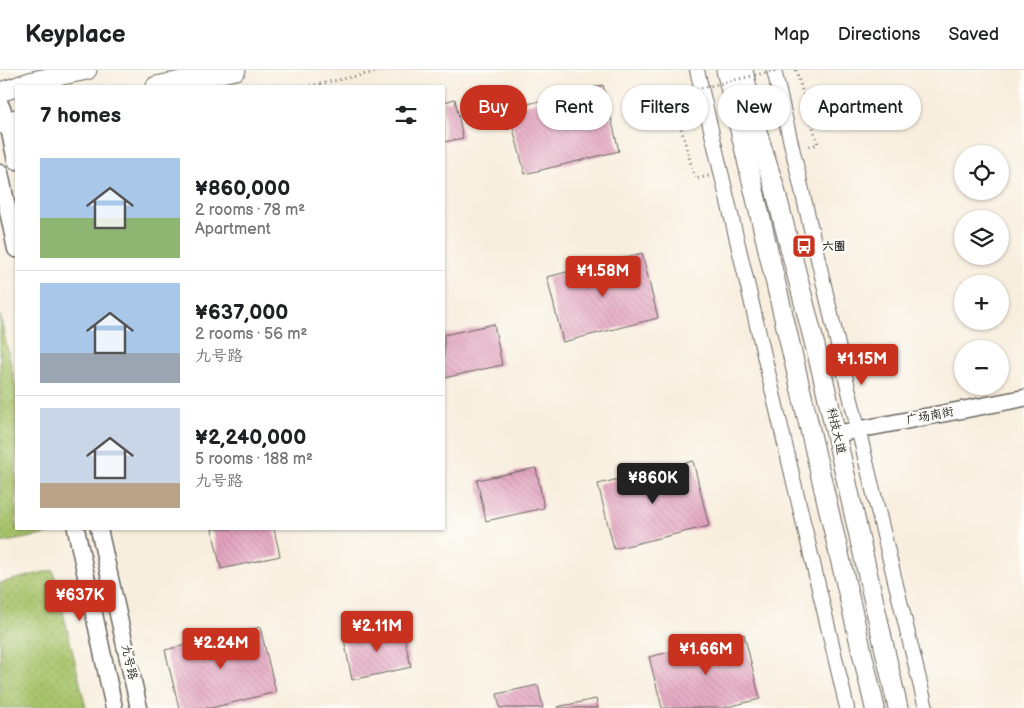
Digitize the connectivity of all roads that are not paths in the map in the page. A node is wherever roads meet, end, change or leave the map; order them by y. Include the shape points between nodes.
1 (87, 70) edge
2 (236, 70) edge
3 (697, 70) edge
4 (726, 70) edge
5 (743, 70) edge
6 (776, 70) edge
7 (20, 85) edge
8 (161, 85) edge
9 (15, 87) edge
10 (0, 92) edge
11 (0, 104) edge
12 (8, 122) edge
13 (15, 156) edge
14 (0, 173) edge
15 (15, 244) edge
16 (1024, 398) edge
17 (858, 430) junction
18 (836, 434) junction
19 (76, 530) edge
20 (99, 530) edge
21 (114, 708) edge
22 (139, 708) edge
23 (847, 708) edge
24 (875, 708) edge
25 (898, 708) edge
26 (926, 708) edge

1 - 7 main road
2 - 8 main road
3 - 23 street
4 - 24 main road, 科技大道
5 - 18 main road, 科技大道 via 756,132 775,189
6 - 17 street
9 - 10 main road
11 - 12 street
12 - 13 street
14 - 15 street
16 - 17 street, 广场南街
17 - 18 street, 广场南街
17 - 26 street
18 - 25 main road, 科技大道
19 - 21 street, 九号路
20 - 22 street, 九号路

